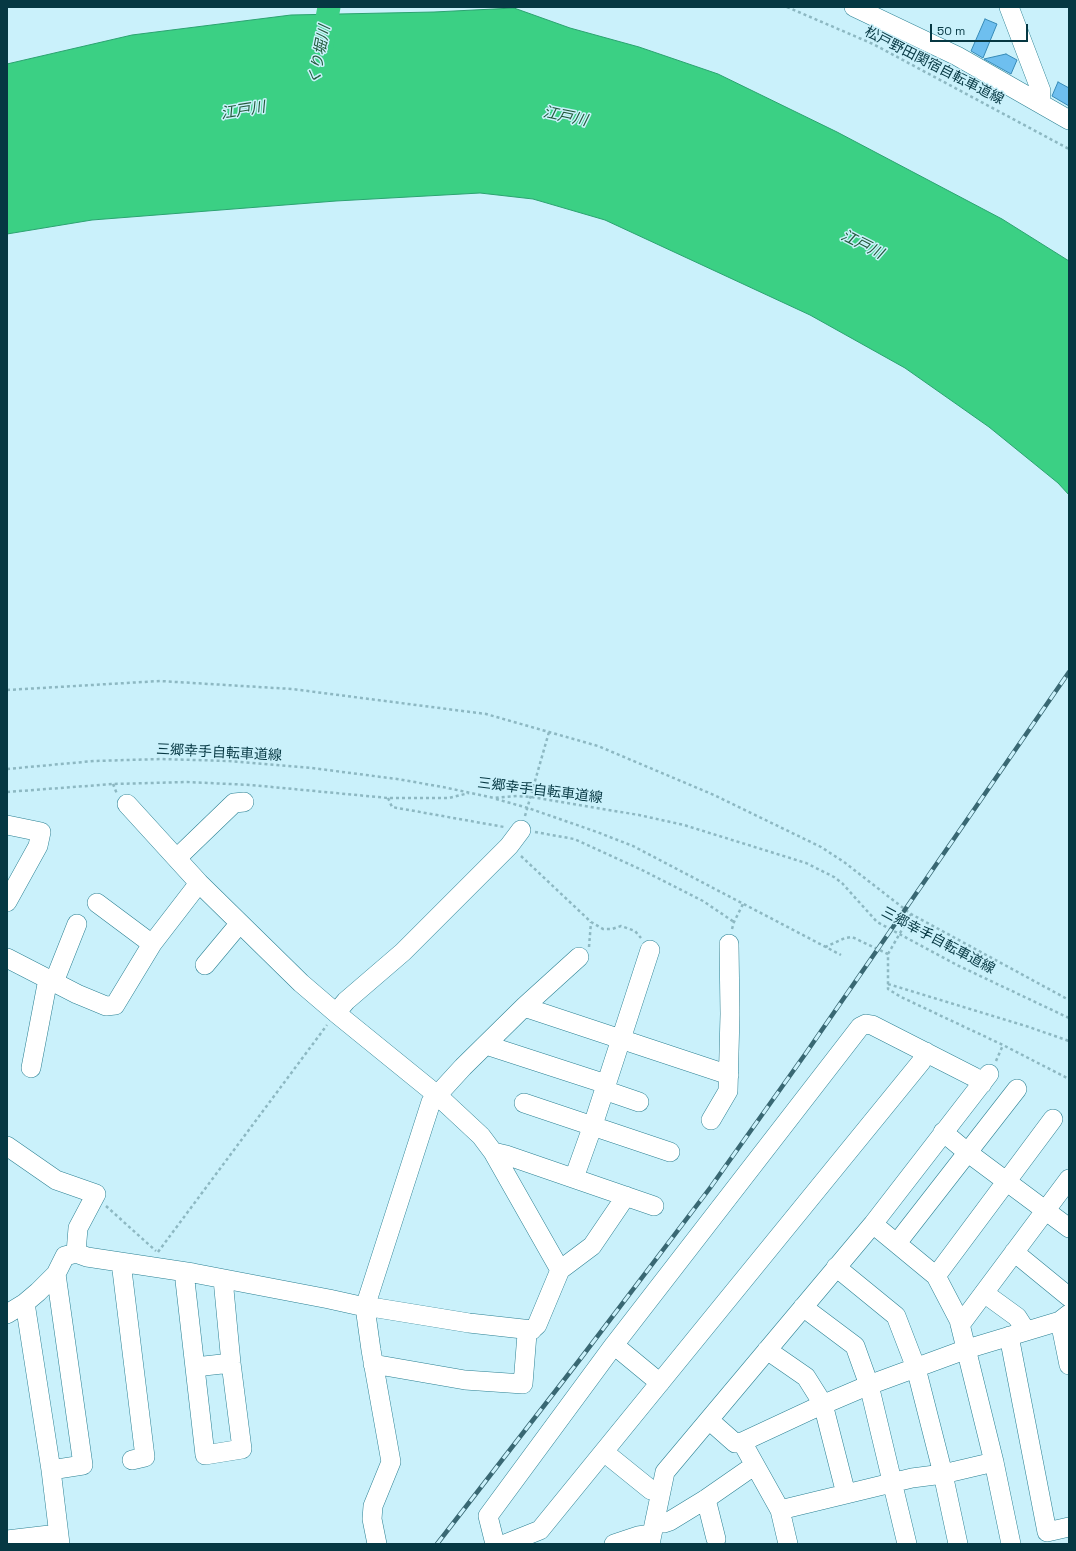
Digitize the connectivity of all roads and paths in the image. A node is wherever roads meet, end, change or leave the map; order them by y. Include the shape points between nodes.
1 (787, 7) edge
2 (854, 7) edge
3 (1009, 7) edge
4 (1040, 103) junction
5 (1069, 120) edge
6 (1069, 149) edge
7 (7, 690) edge
8 (549, 732) junction
9 (7, 769) edge
10 (7, 792) edge
11 (471, 793) junction
12 (531, 797) junction
13 (388, 798) junction
14 (494, 798) junction
15 (244, 802) dead end
16 (127, 804) dead end
17 (528, 808) junction
18 (524, 822) junction
19 (7, 825) edge
20 (509, 846) junction
21 (177, 858) junction
22 (199, 883) junction
23 (7, 902) edge
24 (97, 903) dead end
25 (743, 904) junction
26 (911, 914) junction
27 (591, 922) junction
28 (240, 923) junction
29 (77, 924) dead end
30 (899, 934) junction
31 (152, 944) junction
32 (729, 944) dead end
33 (824, 947) junction
34 (650, 950) joint
35 (888, 954) junction
36 (841, 955) dead end
37 (579, 957) joint
38 (7, 958) edge
39 (205, 965) dead end
40 (51, 980) junction
41 (888, 984) junction
42 (1069, 1000) edge
43 (524, 1007) junction
44 (336, 1013) junction
45 (1069, 1018) edge
46 (620, 1039) junction
47 (1069, 1041) edge
48 (486, 1045) junction
49 (926, 1052) junction
50 (31, 1068) dead end
51 (729, 1075) junction
52 (1069, 1079) edge
53 (605, 1087) junction
54 (1017, 1089) dead end
55 (437, 1095) junction
56 (639, 1102) dead end
57 (524, 1103) dead end
58 (1053, 1119) dead end
59 (711, 1120) dead end
60 (593, 1125) junction
61 (943, 1132) junction
62 (7, 1146) edge
63 (493, 1152) junction
64 (670, 1152) dead end
65 (967, 1152) junction
66 (574, 1178) junction
67 (1069, 1179) edge
68 (1005, 1181) junction
69 (626, 1196) junction
70 (95, 1197) junction
71 (654, 1206) dead end
72 (1045, 1211) junction
73 (873, 1224) junction
74 (1069, 1228) edge
75 (897, 1243) junction
76 (1014, 1252) junction
77 (76, 1253) junction
78 (152, 1259) junction
79 (121, 1262) junction
80 (836, 1267) junction
81 (560, 1270) junction
82 (184, 1272) junction
83 (56, 1274) junction
84 (936, 1276) junction
85 (223, 1279) junction
86 (984, 1293) junction
87 (1069, 1297) edge
88 (25, 1303) junction
89 (365, 1307) junction
90 (803, 1307) junction
91 (7, 1314) edge
92 (1065, 1318) edge
93 (960, 1325) junction
94 (532, 1330) junction
95 (1017, 1334) junction
96 (614, 1345) junction
97 (967, 1349) junction
98 (767, 1350) junction
99 (231, 1363) junction
100 (373, 1364) junction
101 (1069, 1364) edge
102 (195, 1367) junction
103 (916, 1368) junction
104 (660, 1383) junction
105 (869, 1385) junction
106 (823, 1404) junction
107 (709, 1420) junction
108 (742, 1442) junction
109 (604, 1452) junction
110 (132, 1460) dead end
111 (994, 1462) junction
112 (755, 1464) junction
113 (51, 1470) junction
114 (943, 1474) junction
115 (893, 1483) junction
116 (661, 1492) junction
117 (846, 1494) junction
118 (706, 1499) junction
119 (780, 1510) junction
120 (1069, 1527) edge
121 (652, 1532) edge
122 (59, 1539) edge
123 (716, 1539) dead end
124 (7, 1540) edge
125 (377, 1544) edge
126 (495, 1544) edge
127 (505, 1544) edge
128 (614, 1544) edge
129 (788, 1544) edge
130 (907, 1544) edge
131 (958, 1544) edge
132 (1012, 1544) edge

1 - 6 path, 松戸野田関宿自転車道線 via 873,44
2 - 4 street via 957,56
3 - 4 street via 1041,91
4 - 5 street
7 - 8 path via 160,681 292,689 486,714
8 - 12 path
8 - 26 path via 598,746 714,795 821,847
9 - 11 path, 三郷幸手自転車道線 via 94,761 229,761 397,779
10 - 13 path via 113,784 187,782 251,785
11 - 13 path via 449,798
11 - 14 path, 三郷幸手自転車道線
12 - 14 path, 三郷幸手自転車道線
12 - 17 path
12 - 30 path, 三郷幸手自転車道線 via 669,822 798,860 838,880 876,922
13 - 18 path via 392,807
14 - 17 path
15 - 21 street via 234,803
16 - 21 street
17 - 18 path
17 - 25 path via 633,846
18 - 20 street
18 - 25 path via 574,839 642,870 696,898 734,922
19 - 23 street via 41,832 38,846
20 - 27 path
20 - 44 street via 403,952 346,1001
21 - 22 street
22 - 28 street
22 - 31 street
24 - 31 street
25 - 33 path
26 - 30 path
26 - 42 path
27 - 34 path via 603,928 621,926 635,931
27 - 37 path via 589,946
28 - 39 street
28 - 44 street via 301,983
29 - 40 street
30 - 35 path
30 - 45 path, 三郷幸手自転車道線 via 957,965
31 - 40 street via 115,1005 106,1006
32 - 51 street
33 - 35 path via 852,937
33 - 36 path
34 - 46 street
35 - 41 path
37 - 43 street
38 - 40 street
40 - 50 street
41 - 47 path via 1029,1026
41 - 52 path via 888,989 901,997
43 - 46 street
43 - 48 street
44 - 55 street
44 - 78 path
46 - 51 street
46 - 53 street
48 - 53 street
48 - 55 street
49 - 61 street via 974,1077 986,1079
49 - 96 street via 872,1025 860,1027
49 - 104 street via 921,1062
51 - 59 street via 728,1091
53 - 56 street
53 - 60 street
54 - 65 street
55 - 63 street via 481,1136
55 - 89 street via 431,1102
57 - 60 street
58 - 68 street
60 - 64 street
60 - 66 street
61 - 65 street
61 - 73 street
62 - 70 street via 56,1180 96,1194
63 - 66 street
63 - 81 street
65 - 68 street
65 - 75 street
66 - 69 street
67 - 72 street
68 - 72 street
68 - 84 street
69 - 71 street
69 - 81 street via 592,1246
70 - 77 street via 78,1228
70 - 78 path
72 - 74 street
72 - 76 street
73 - 75 street
73 - 80 street
75 - 84 street
76 - 86 street
76 - 87 street
77 - 79 street
77 - 83 street via 66,1256
78 - 79 street
78 - 82 street
79 - 110 street via 145,1457
80 - 90 street
80 - 103 street via 896,1316
81 - 94 street via 537,1325
82 - 85 street
82 - 102 street
83 - 88 street
83 - 113 street via 83,1466
84 - 93 street
85 - 89 street
85 - 99 street
86 - 93 street
86 - 95 street via 1017,1317
88 - 91 street
88 - 113 street
89 - 94 street
89 - 100 street
90 - 98 street
90 - 105 street via 855,1346
92 - 95 street
92 - 101 street
93 - 97 street
94 - 100 street via 527,1334 523,1384 465,1380
95 - 97 street
95 - 120 street via 1047,1532
96 - 104 street
96 - 126 street via 488,1516
97 - 103 street
97 - 111 street
98 - 106 street via 806,1377
98 - 107 street
99 - 102 street
99 - 102 street via 242,1449 205,1455
100 - 125 street via 390,1462 374,1506 372,1519
103 - 105 street
103 - 114 street
104 - 109 street
105 - 106 street
105 - 115 street
106 - 108 street
106 - 117 street
107 - 108 street via 735,1443
107 - 116 street via 665,1472
108 - 112 street
109 - 116 street via 651,1490
109 - 127 street via 540,1530
111 - 114 street
111 - 132 street
112 - 118 street
112 - 119 street
113 - 122 street
114 - 115 street
114 - 131 street
115 - 117 street
115 - 130 street
116 - 121 street
117 - 119 street
118 - 121 street
118 - 123 street
119 - 129 street
121 - 128 street
122 - 124 street

